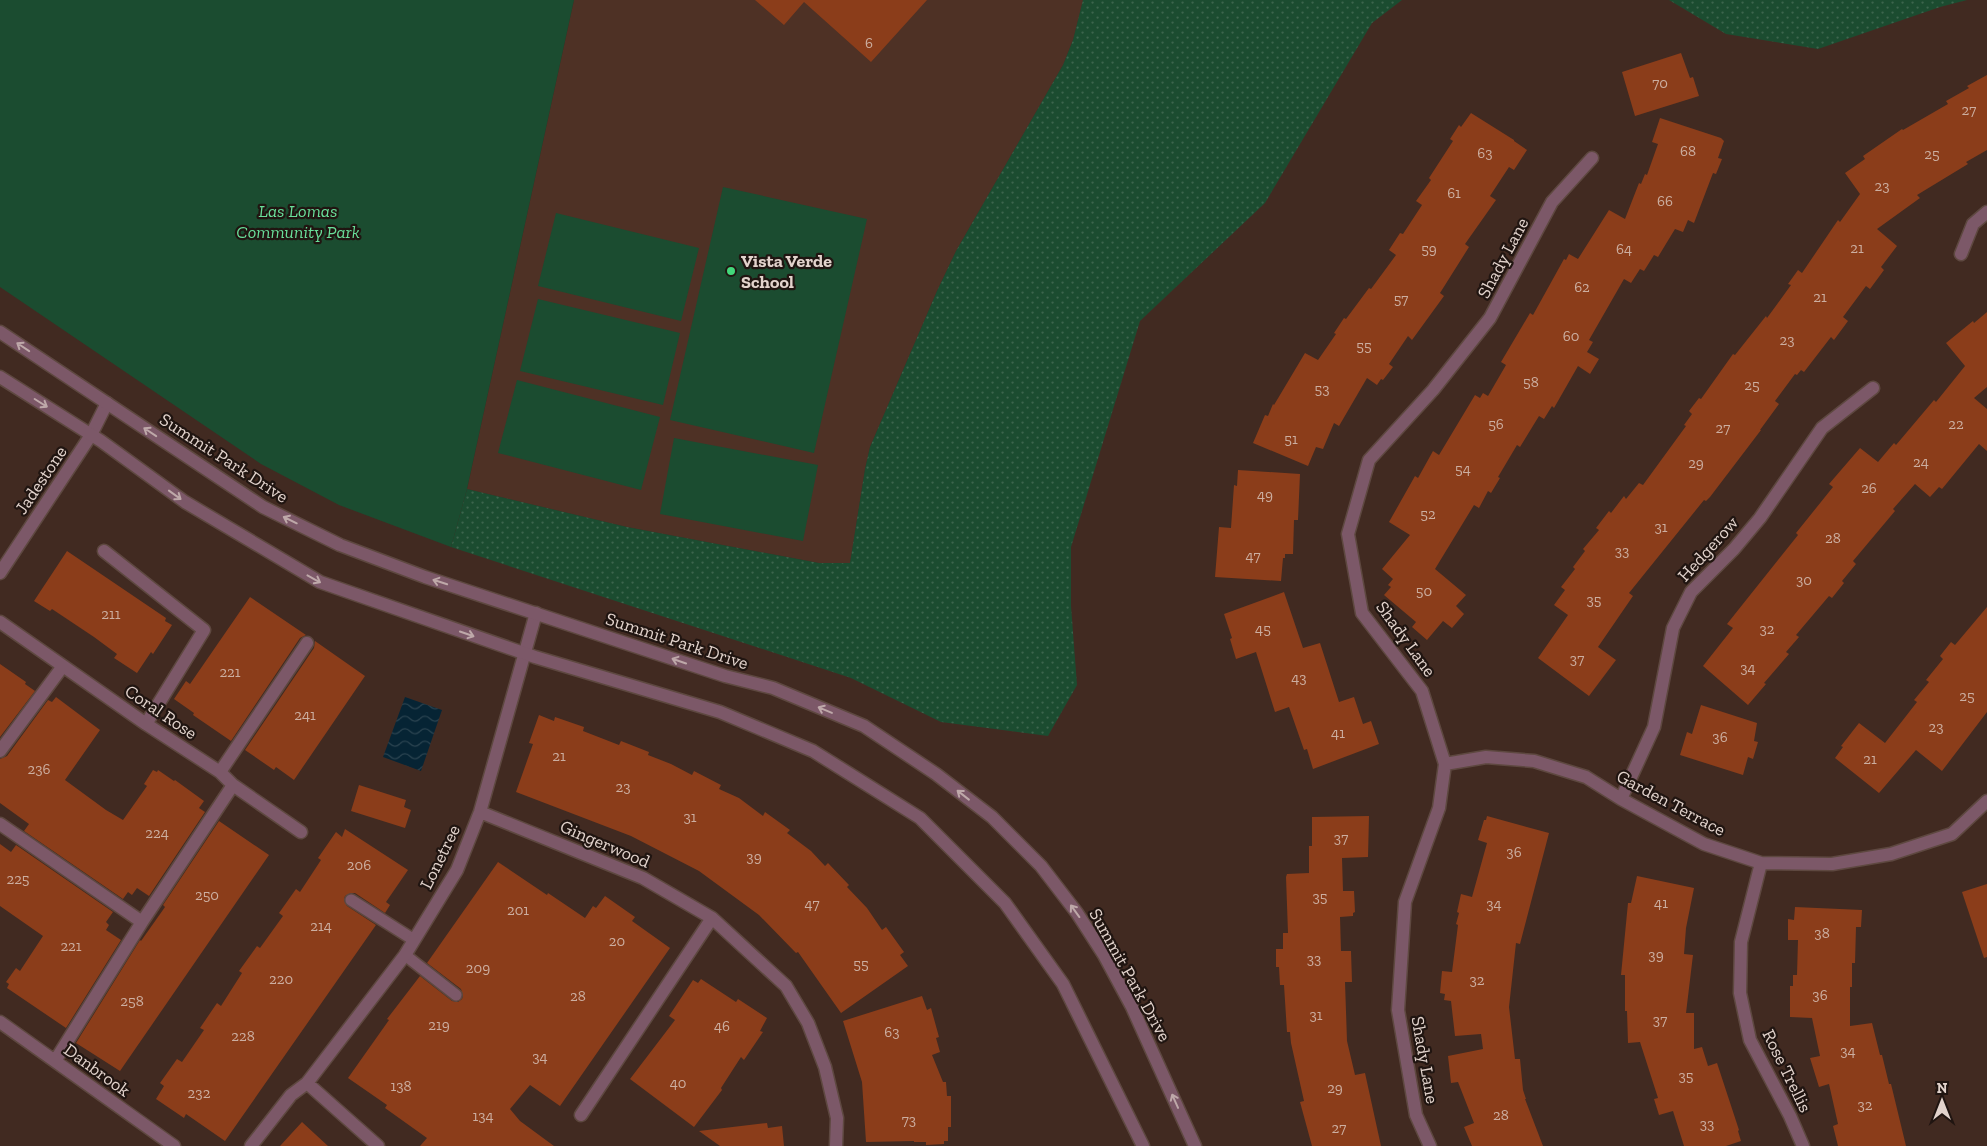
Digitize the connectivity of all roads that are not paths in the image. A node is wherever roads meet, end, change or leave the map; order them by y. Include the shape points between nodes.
1 (1592, 158) dead end
2 (1987, 212) edge
3 (1961, 254) dead end
4 (0, 332) edge
5 (0, 377) edge
6 (1873, 388) dead end
7 (107, 403) junction
8 (92, 435) junction
9 (104, 551) dead end
10 (0, 573) edge
11 (536, 613) junction
12 (0, 622) edge
13 (306, 643) dead end
14 (525, 654) junction
15 (63, 666) junction
16 (146, 724) junction
17 (0, 750) edge
18 (1445, 764) junction
19 (220, 772) junction
20 (233, 785) junction
21 (1621, 798) junction
22 (1987, 800) edge
23 (480, 812) junction
24 (0, 824) edge
25 (301, 832) dead end
26 (1761, 863) junction
27 (351, 900) dead end
28 (712, 918) junction
29 (142, 922) junction
30 (414, 940) junction
31 (404, 955) junction
32 (456, 994) dead end
33 (0, 1022) edge
34 (55, 1061) junction
35 (306, 1083) junction
36 (581, 1114) dead end
37 (174, 1146) edge
38 (251, 1146) edge
39 (378, 1146) edge
40 (836, 1146) edge
41 (1143, 1146) edge
42 (1195, 1146) edge
43 (1430, 1146) edge
44 (1803, 1146) edge

1 - 18 street, Shady Lane via 1552,202 1490,318 1433,390 1369,460 1348,534 1362,613 1422,691
2 - 3 street via 1973,224
7 -> 4 street, Summit Park Drive
5 -> 8 street
6 - 21 street, Hedgerow via 1822,428 1760,518 1691,592 1673,628 1654,727
7 - 8 street, Jadestone
11 -> 7 street, Summit Park Drive via 425,578 357,551 272,511
8 - 10 street, Jadestone
8 -> 14 street via 185,502 320,582
9 - 16 street via 204,630
11 - 14 street, Lonetree
42 -> 11 street, Summit Park Drive via 1136,1015 1104,955 1041,866 992,817 936,774 864,726 773,688 725,676
12 - 15 street, Coral Rose
13 - 19 street
14 - 23 street, Lonetree
14 - 41 street via 720,712 812,751 920,818 1005,904 1062,984
15 - 16 street, Coral Rose
15 - 17 street
16 - 19 street, Coral Rose
18 - 21 street, Garden Terrace via 1486,758 1534,761 1586,777
18 - 43 street, Shady Lane via 1439,808 1405,902 1398,1010 1416,1115
19 - 20 street, Coral Rose
20 - 25 street, Coral Rose
20 - 29 street
21 - 26 street, Garden Terrace via 1704,844
22 - 26 street, Garden Terrace via 1952,834 1891,854 1832,864
23 - 28 street, Gingerwood via 643,878
23 - 30 street, Lonetree via 457,870
24 - 29 street
26 - 44 street, Rose Trellis via 1741,942 1740,994 1750,1040
27 - 30 lane
28 - 36 street
28 - 40 street, Gingerwood via 786,986 808,1023 825,1067 837,1118
29 - 34 street
30 - 31 street, Lonetree
31 - 32 lane
31 - 35 street, Lonetree
33 - 34 street, Danbrook
34 - 37 street, Danbrook
35 - 38 street via 286,1101
35 - 39 street

